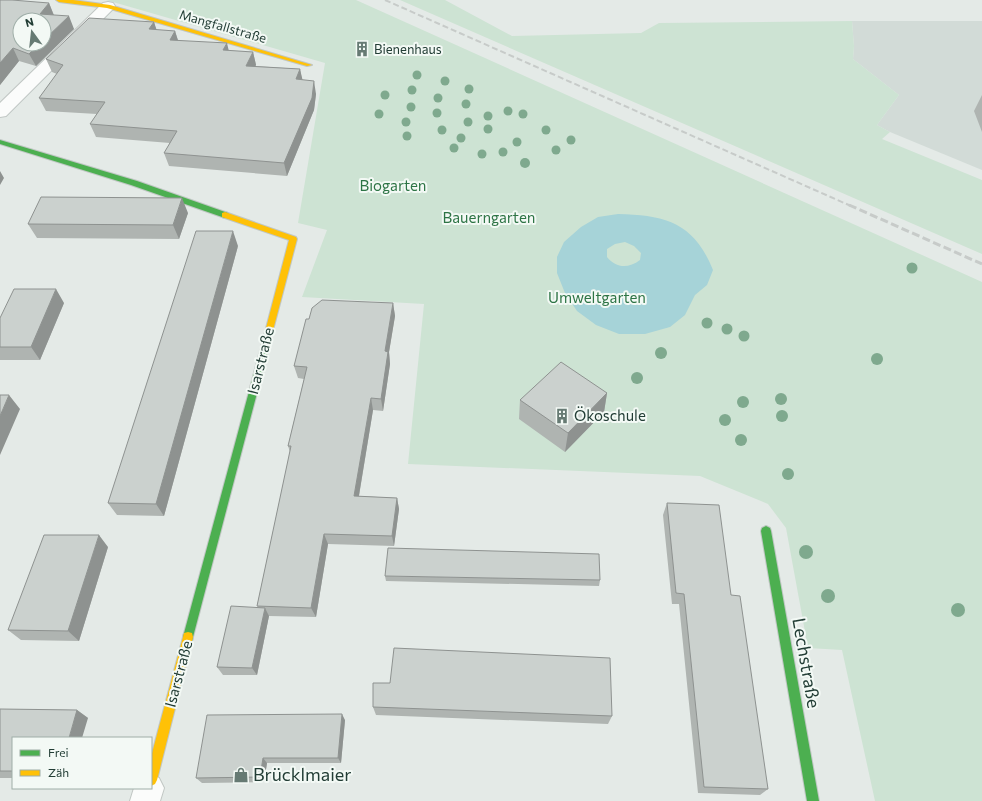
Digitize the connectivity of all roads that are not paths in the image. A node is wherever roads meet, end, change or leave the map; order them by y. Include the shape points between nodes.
1 (59, 0) edge
2 (108, 6) junction
3 (308, 65) dead end
4 (0, 112) edge
5 (0, 142) edge
6 (766, 531) dead end
7 (152, 776) edge
8 (149, 789) edge
9 (146, 801) edge
10 (814, 801) edge

1 - 2 street, Mangfallstraße
2 - 3 street, Mangfallstraße
2 - 4 street
5 - 7 street, Isarstraße via 134,183 293,239
6 - 10 street, Lechstraße
8 - 9 street

